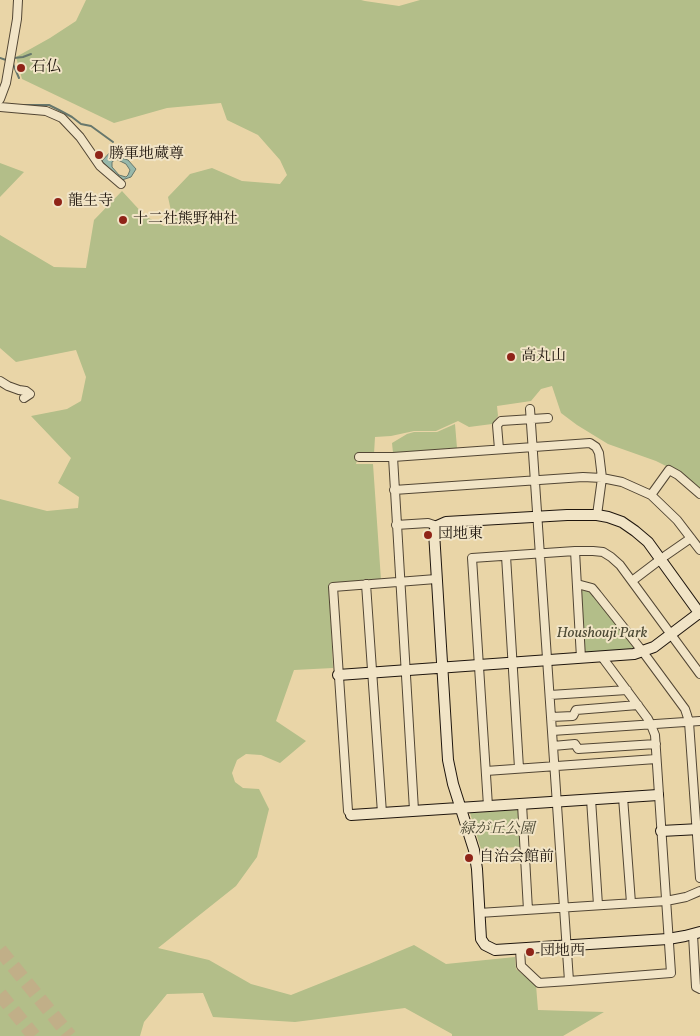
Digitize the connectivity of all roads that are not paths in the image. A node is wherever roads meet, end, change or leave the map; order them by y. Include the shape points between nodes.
1 (18, 0) edge
2 (0, 99) edge
3 (0, 108) edge
4 (121, 184) dead end
5 (0, 381) edge
6 (24, 398) dead end
7 (530, 409) dead end
8 (531, 418) junction
9 (548, 418) dead end
10 (533, 447) junction
11 (499, 449) junction
12 (393, 457) junction
13 (359, 458) dead end
14 (602, 478) junction
15 (536, 481) junction
16 (394, 490) junction
17 (700, 494) edge
18 (651, 495) junction
19 (597, 514) junction
20 (538, 518) junction
21 (396, 525) junction
22 (437, 526) junction
23 (691, 538) junction
24 (700, 550) edge
25 (575, 551) junction
26 (540, 553) junction
27 (506, 556) junction
28 (665, 556) dead end
29 (657, 562) dead end
30 (436, 579) junction
31 (632, 581) junction
32 (400, 582) junction
33 (366, 584) junction
34 (576, 584) junction
35 (700, 613) edge
36 (671, 634) junction
37 (643, 652) junction
38 (602, 657) junction
39 (581, 658) junction
40 (547, 660) junction
41 (513, 663) junction
42 (479, 665) junction
43 (443, 668) junction
44 (406, 670) junction
45 (372, 673) junction
46 (700, 674) edge
47 (338, 675) junction
48 (627, 690) junction
49 (550, 695) junction
50 (638, 705) junction
51 (551, 717) junction
52 (689, 722) junction
53 (700, 722) edge
54 (651, 724) junction
55 (552, 731) junction
56 (656, 744) junction
57 (554, 746) junction
58 (656, 759) junction
59 (554, 766) junction
60 (519, 768) junction
61 (486, 771) junction
62 (658, 795) junction
63 (623, 797) junction
64 (591, 799) junction
65 (557, 802) junction
66 (522, 804) junction
67 (488, 806) junction
68 (461, 808) junction
69 (414, 810) junction
70 (382, 813) junction
71 (351, 814) joint
72 (698, 829) edge
73 (661, 831) junction
74 (700, 878) edge
75 (700, 891) edge
76 (666, 901) junction
77 (631, 903) junction
78 (598, 905) junction
79 (564, 908) junction
80 (528, 910) junction
81 (479, 913) junction
82 (697, 933) edge
83 (668, 938) junction
84 (566, 945) junction
85 (520, 949) junction
86 (569, 981) junction
87 (700, 989) edge

1 - 2 street via 6,83
3 - 4 street via 46,111 62,118 100,166
5 - 6 street via 30,394
7 - 8 street
8 - 9 street
8 - 10 street
8 - 11 street via 501,421 497,425
10 - 11 street
10 - 14 street via 590,443 596,447
10 - 15 street
11 - 12 street
12 - 13 street
12 - 16 street
14 - 15 street
14 - 18 street via 622,482
14 - 19 street
15 - 16 street
15 - 20 street
16 - 21 street
17 - 18 street via 669,470
18 - 23 street
19 - 20 street
19 - 35 street via 622,522 648,542
20 - 22 street via 446,522
20 - 26 street
21 - 22 street via 428,523
21 - 32 street
22 - 30 street via 434,532
23 - 24 street
23 - 28 street
25 - 26 street
25 - 31 street via 603,552
25 - 34 street
26 - 27 street
26 - 40 street
27 - 41 street
27 - 42 street via 472,558
29 - 31 street
30 - 32 street
30 - 43 street
31 - 36 street
32 - 33 street
32 - 44 street
33 - 45 street
33 - 47 street via 333,587
34 - 37 street via 592,588 598,594
34 - 39 street
35 - 36 street
36 - 37 street
36 - 46 street
37 - 38 street
37 - 52 street via 684,709
38 - 39 street
38 - 48 street
39 - 40 street
40 - 41 street
40 - 49 street
41 - 42 street
41 - 60 street
42 - 43 street
42 - 61 street
43 - 44 street
43 - 68 street via 448,760
44 - 45 street
44 - 69 street
45 - 47 street
45 - 70 street
47 - 71 street via 348,811
48 - 49 street
48 - 50 street
49 - 51 street
50 - 51 street via 576,710 572,716
50 - 54 street
51 - 55 street
52 - 53 street
52 - 54 street
52 - 72 street
54 - 55 street
54 - 56 street
55 - 57 street
56 - 57 street via 578,749 575,744
56 - 58 street
57 - 59 street
58 - 59 street
58 - 62 street
59 - 60 street
59 - 65 street
60 - 61 street
61 - 67 street
62 - 63 street
62 - 73 street
63 - 64 street
63 - 77 street
64 - 65 street
64 - 78 street
65 - 66 street
65 - 79 street
66 - 67 street
66 - 80 street
67 - 68 street
68 - 69 street
68 - 81 street via 474,850
69 - 70 street
70 - 71 street
72 - 73 street
72 - 74 street
73 - 76 street
75 - 76 street
76 - 77 street
76 - 83 street
77 - 78 street
78 - 79 street
79 - 80 street
79 - 84 street
80 - 81 street
81 - 85 street via 481,940 485,945 495,950
82 - 83 street
82 - 87 street via 696,987
83 - 84 street
83 - 86 street via 671,973
84 - 85 street
84 - 86 street
85 - 86 street via 521,966 539,982

